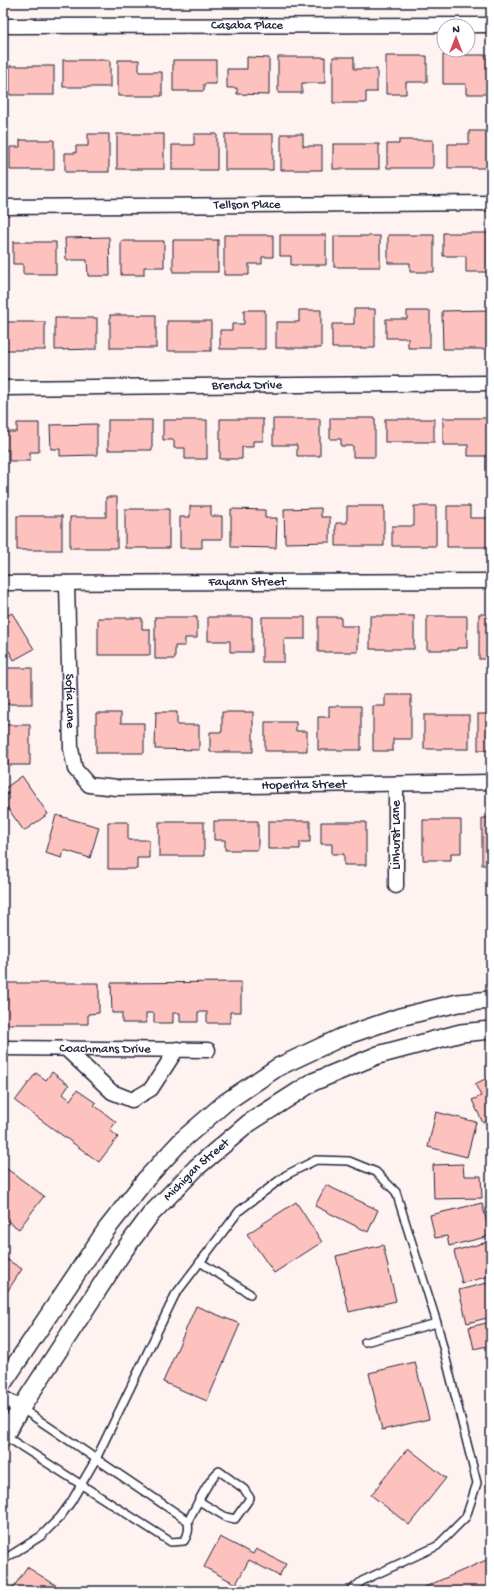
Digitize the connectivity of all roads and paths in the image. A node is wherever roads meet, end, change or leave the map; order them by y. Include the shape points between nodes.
1 (491, 25) edge
2 (3, 26) edge
3 (491, 202) edge
4 (3, 207) edge
5 (491, 383) edge
6 (3, 388) edge
7 (491, 581) edge
8 (3, 583) edge
9 (67, 583) junction
10 (491, 782) edge
11 (396, 784) junction
12 (116, 788) joint
13 (396, 886) dead end
14 (491, 1000) edge
15 (491, 1030) edge
16 (3, 1048) edge
17 (65, 1048) junction
18 (177, 1049) junction
19 (208, 1050) dead end
20 (200, 1262) junction
21 (250, 1294) dead end
22 (437, 1323) junction
23 (364, 1342) dead end
24 (3, 1383) edge
25 (3, 1398) edge
26 (21, 1408) junction
27 (4, 1436) edge
28 (96, 1459) junction
29 (81, 1484) junction
30 (199, 1501) junction
31 (188, 1521) junction
32 (3, 1560) edge
33 (350, 1591) edge

1 - 2 street, Casaba Place
3 - 4 street, Tellson Place
5 - 6 street, Brenda Drive
7 - 9 street, Fayann Street
8 - 9 street, Fayann Street
9 - 12 street, Sofia Lane via 71,749 75,769 89,785
10 - 11 street, Hoperita Street
11 - 12 street, Hoperita Street
11 - 13 street, Linhurst Lane
14 - 24 street via 458,1003 407,1015 342,1037 278,1068 226,1102 182,1140 106,1230
15 - 26 street, Michigan Street via 461,1033 378,1055 313,1082 249,1123 197,1167 151,1214 122,1253
16 - 17 street, Coachmans Drive
17 - 18 street, Coachmans Drive
17 - 18 street via 112,1092 132,1100 151,1089
18 - 19 street, Coachmans Drive
20 - 21 lane
20 - 22 lane via 239,1211 286,1175 316,1160 349,1160 376,1172 396,1192
20 - 28 lane via 175,1295
22 - 23 lane
22 - 33 lane via 477,1483 466,1517 436,1546 362,1581
25 - 26 street
26 - 27 street, Michigan Street
26 - 28 lane
27 - 29 lane
28 - 29 lane
28 - 31 lane
29 - 31 lane via 172,1542 184,1542 188,1536
29 - 32 lane via 60,1517 41,1536
30 - 30 lane via 214,1474 219,1471 244,1489 250,1498 235,1519 226,1517
30 - 31 lane

